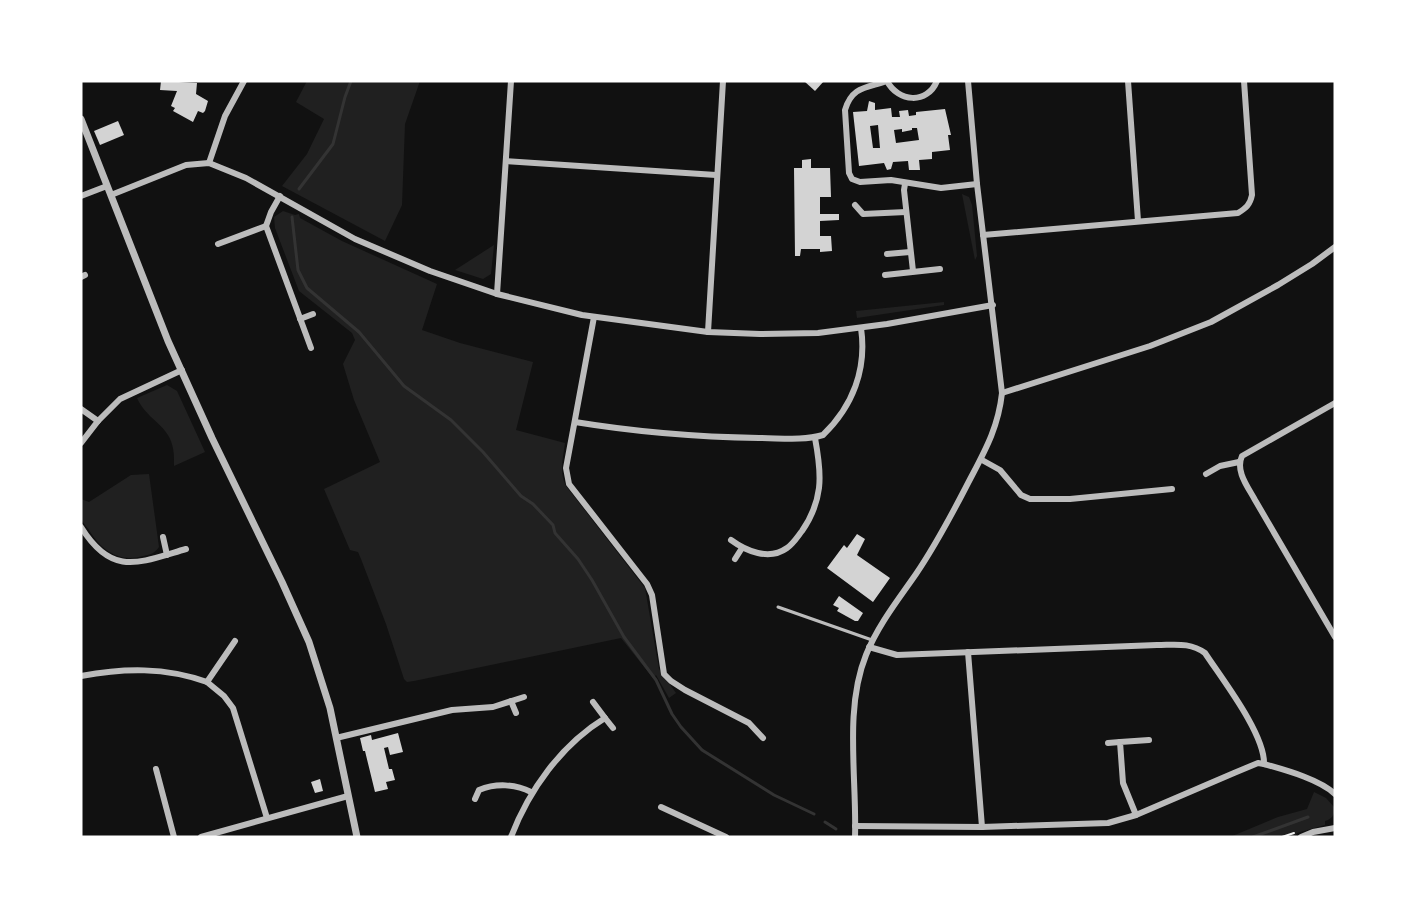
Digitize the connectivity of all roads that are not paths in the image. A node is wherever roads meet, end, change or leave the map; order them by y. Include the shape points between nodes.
1 (244, 81) edge
2 (511, 81) edge
3 (723, 81) edge
4 (887, 81) edge
5 (937, 81) edge
6 (968, 81) edge
7 (1128, 81) edge
8 (1244, 81) edge
9 (81, 119) edge
10 (506, 161) junction
11 (208, 163) junction
12 (716, 175) junction
13 (906, 183) junction
14 (977, 184) junction
15 (107, 186) junction
16 (111, 195) junction
17 (81, 196) edge
18 (280, 196) junction
19 (855, 205) dead end
20 (906, 212) junction
21 (1138, 221) junction
22 (266, 226) junction
23 (983, 235) junction
24 (218, 244) dead end
25 (1335, 247) edge
26 (910, 252) junction
27 (887, 254) dead end
28 (940, 268) dead end
29 (913, 271) junction
30 (885, 274) dead end
31 (497, 294) junction
32 (993, 305) junction
33 (313, 315) dead end
34 (594, 317) junction
35 (300, 319) junction
36 (861, 328) junction
37 (708, 332) junction
38 (311, 348) dead end
39 (182, 370) junction
40 (1002, 393) junction
41 (1335, 403) edge
42 (81, 409) edge
43 (98, 421) junction
44 (575, 422) junction
45 (815, 438) junction
46 (81, 443) edge
47 (982, 460) junction
48 (1239, 462) junction
49 (1206, 474) dead end
50 (1172, 489) dead end
51 (81, 527) edge
52 (163, 537) dead end
53 (731, 540) dead end
54 (742, 548) junction
55 (186, 549) dead end
56 (167, 555) junction
57 (735, 559) dead end
58 (778, 607) dead end
59 (1335, 637) edge
60 (235, 640) dead end
61 (872, 640) junction
62 (869, 647) junction
63 (968, 652) junction
64 (81, 676) edge
65 (207, 682) junction
66 (524, 697) dead end
67 (512, 701) junction
68 (593, 702) dead end
69 (516, 713) dead end
70 (605, 718) junction
71 (613, 728) dead end
72 (336, 738) junction
73 (763, 738) dead end
74 (1149, 740) dead end
75 (1120, 742) junction
76 (1108, 743) dead end
77 (1264, 764) junction
78 (156, 769) dead end
79 (1332, 789) edge
80 (531, 792) junction
81 (348, 796) junction
82 (474, 799) dead end
83 (661, 807) dead end
84 (1136, 815) junction
85 (267, 818) junction
86 (855, 826) junction
87 (982, 827) junction
88 (1335, 828) edge
89 (174, 837) edge
90 (201, 837) edge
91 (357, 837) edge
92 (511, 837) edge
93 (726, 837) edge
94 (855, 837) edge
95 (1301, 837) edge

1 - 11 street via 225,116
2 - 10 street
3 - 12 street
4 - 5 street via 897,94 914,99 929,92
4 - 13 street via 859,89 848,101 845,110 849,173 855,181
6 - 14 street
7 - 21 street
8 - 21 street via 1250,203 1238,213
9 - 15 street
10 - 12 street
10 - 31 street
11 - 16 street via 186,165
11 - 18 street
12 - 37 street
13 - 14 street via 941,188
13 - 20 street
14 - 23 street
15 - 16 street
15 - 17 street
16 - 39 street
18 - 22 street
18 - 31 street via 385,253
19 - 20 street via 863,214
20 - 26 street
21 - 23 street
22 - 24 street
22 - 35 street
23 - 32 street
25 - 40 street via 1278,285 1211,322 1150,346
26 - 27 street
26 - 29 street
28 - 29 street
29 - 30 street
31 - 34 street
32 - 36 street
32 - 40 street
33 - 35 street
34 - 37 street
34 - 44 street
35 - 38 street
36 - 37 street via 818,333
36 - 45 street via 862,368 858,382 831,428
39 - 43 street via 120,399
39 - 72 street via 309,642
40 - 47 street via 996,425
41 - 48 street via 1242,456
42 - 43 street
43 - 46 street
44 - 45 street via 712,438
44 - 73 street via 566,468 569,484 647,584 664,674 685,690 749,723
45 - 54 street via 819,487 811,518 787,548 774,554
47 - 50 street via 1000,470 1021,495 1030,499
47 - 61 street via 926,561
48 - 49 street
48 - 59 street via 1242,477
51 - 56 street via 99,552 119,561 136,562
52 - 56 street
53 - 54 street
54 - 57 street
55 - 56 street
58 - 61 lane
60 - 65 street
61 - 62 street
62 - 63 street via 897,655
62 - 86 street via 856,691
63 - 77 street via 1186,644 1197,647 1205,653 1255,731 1262,745
63 - 87 street
64 - 65 street via 142,669 189,675
65 - 85 street via 234,708
66 - 67 street
67 - 69 street
67 - 72 street via 452,710
68 - 70 street
70 - 71 street
70 - 80 street via 570,746
72 - 81 street
74 - 75 street
75 - 76 street
75 - 84 street via 1123,783
77 - 79 street
77 - 84 street
78 - 89 street
80 - 82 street via 520,787 487,787 479,790
80 - 92 street
81 - 85 street
81 - 91 street
83 - 93 street
84 - 87 street via 1108,823
85 - 90 street
86 - 87 street
86 - 94 street
88 - 95 street

